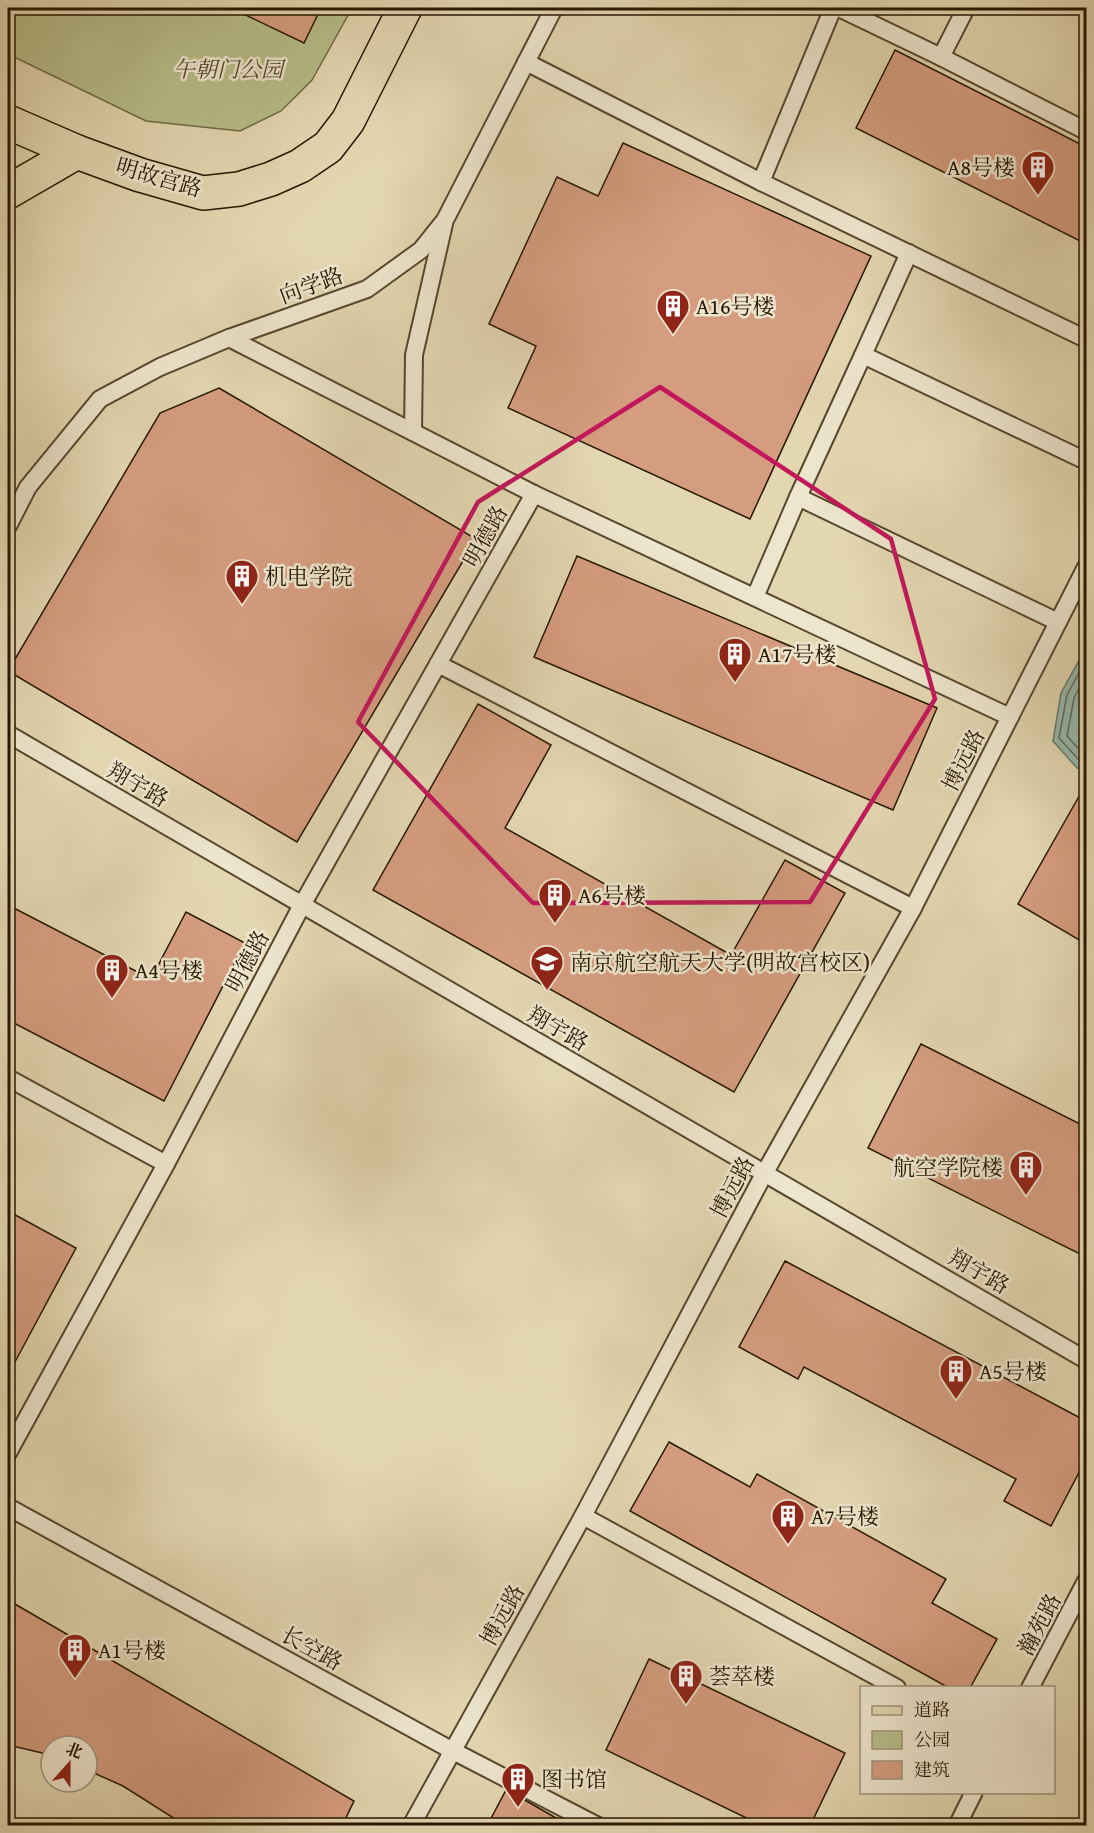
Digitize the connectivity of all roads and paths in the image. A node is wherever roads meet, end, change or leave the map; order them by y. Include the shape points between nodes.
1 (405, 8) edge
2 (554, 8) edge
3 (832, 8) edge
4 (839, 8) edge
5 (966, 8) edge
6 (941, 57) junction
7 (526, 62) junction
8 (8, 122) edge
9 (1086, 131) edge
10 (77, 152) junction
11 (761, 182) junction
12 (8, 192) edge
13 (445, 220) junction
14 (909, 253) junction
15 (229, 338) junction
16 (1086, 339) edge
17 (863, 355) junction
18 (413, 432) junction
19 (1086, 460) edge
20 (534, 494) junction
21 (798, 497) junction
22 (8, 526) edge
23 (1086, 567) edge
24 (754, 597) junction
25 (1058, 622) junction
26 (438, 664) junction
27 (1010, 717) junction
28 (8, 734) edge
29 (302, 905) junction
30 (913, 908) junction
31 (8, 1078) edge
32 (166, 1164) junction
33 (764, 1174) junction
34 (1086, 1360) edge
35 (8, 1453) edge
36 (8, 1507) edge
37 (583, 1516) junction
38 (1086, 1581) edge
39 (893, 1686) edge
40 (1031, 1686) edge
41 (453, 1751) junction
42 (973, 1794) edge
43 (411, 1826) edge
44 (598, 1826) edge
45 (957, 1826) edge

1 - 10 main road, 明故宫路 via 348,121 328,147 271,179 239,189 203,193
2 - 7 lane, 向学路
3 - 11 lane
4 - 6 lane
5 - 6 lane
6 - 9 lane
7 - 11 lane
7 - 13 lane, 向学路
8 - 10 main road, 明故宫路
10 - 12 main road
11 - 14 lane
13 - 15 lane, 向学路 via 421,250 367,289
13 - 18 lane via 414,355
14 - 16 lane
14 - 17 lane
15 - 18 lane
15 - 22 lane, 向学路 via 160,367 100,399 28,487
17 - 19 lane
17 - 21 lane
18 - 20 lane
20 - 24 lane
20 - 26 lane, 明德路
21 - 24 lane
21 - 25 lane
23 - 25 lane, 博远路
24 - 27 lane
25 - 27 lane, 博远路
26 - 29 lane, 明德路
26 - 30 lane
27 - 30 lane, 博远路
28 - 29 lane, 翔宇路
29 - 32 lane, 明德路
29 - 33 lane, 翔宇路
30 - 33 lane, 博远路
31 - 32 lane
32 - 35 lane, 明德路
33 - 34 lane, 翔宇路
33 - 37 lane, 博远路
36 - 41 lane, 长空路
37 - 39 lane
37 - 41 lane, 博远路
38 - 40 lane, 瀚苑路
41 - 43 lane, 博远路
41 - 44 lane, 长空路
42 - 45 lane

